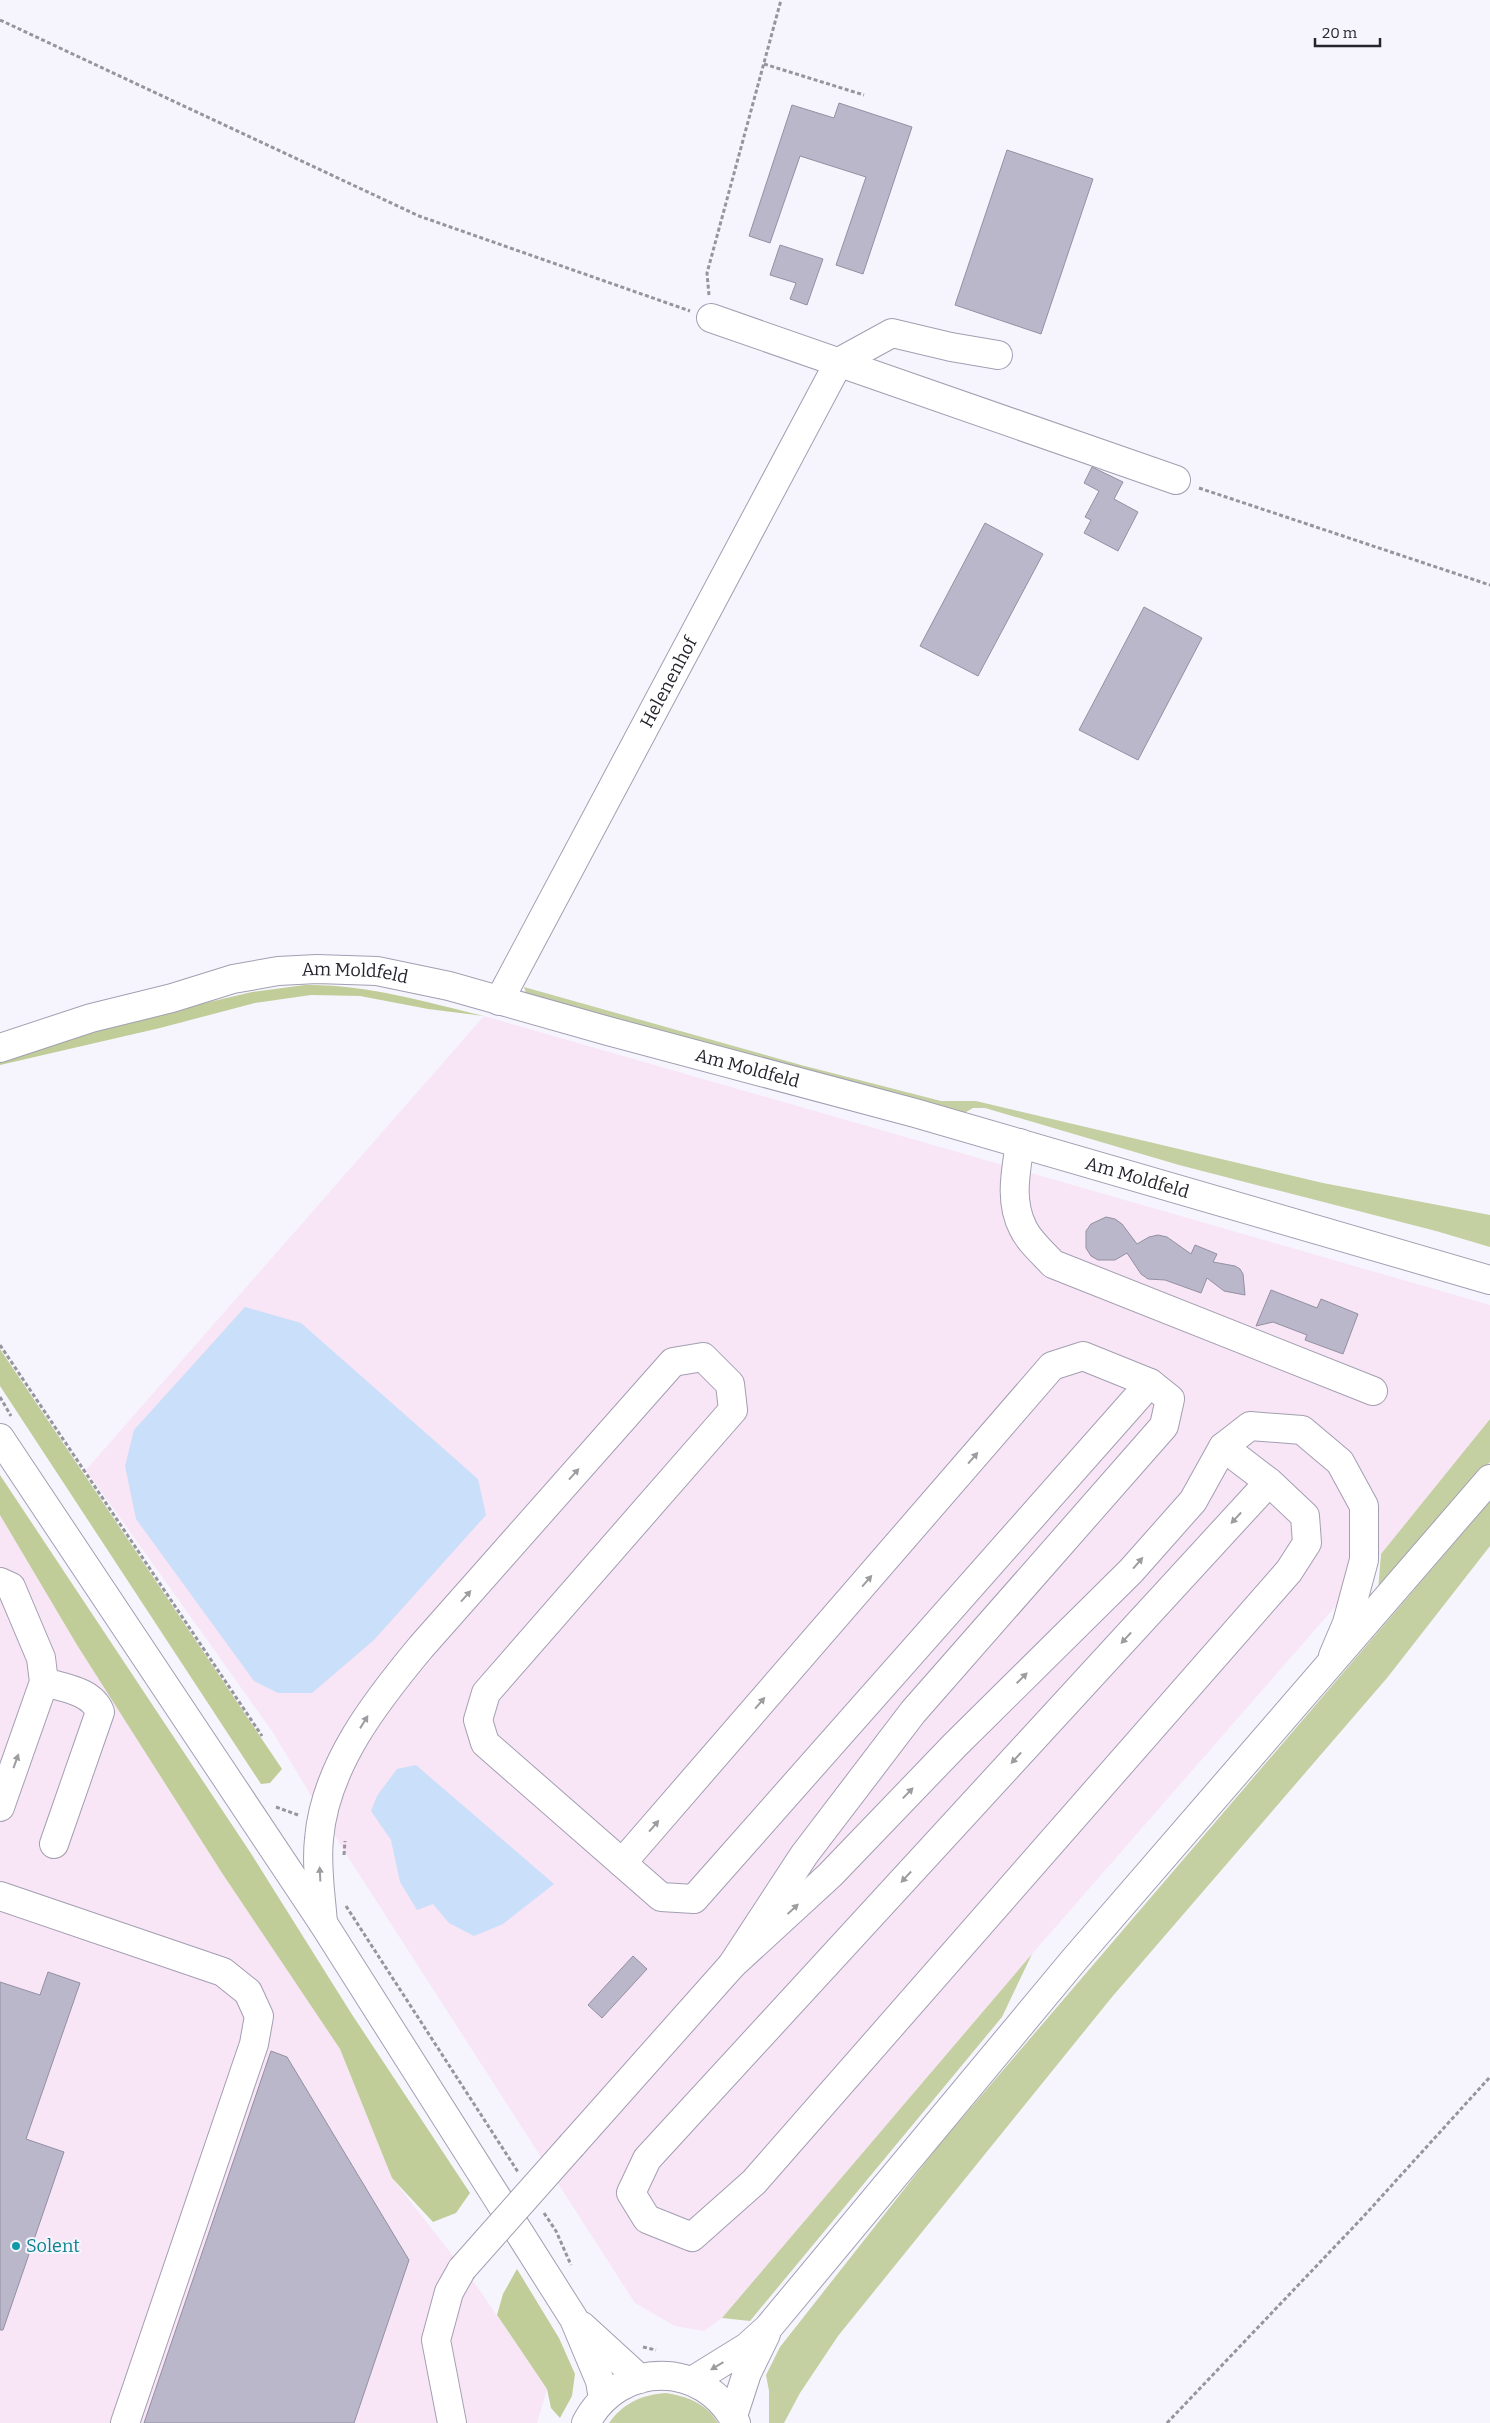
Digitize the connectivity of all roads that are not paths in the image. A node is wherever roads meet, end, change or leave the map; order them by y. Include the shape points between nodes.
1 (711, 318) road end
2 (998, 355) dead end
3 (839, 362) junction
4 (1176, 480) road end
5 (499, 1001) junction
6 (0, 1048) edge
7 (1020, 1143) junction
8 (1490, 1280) edge
9 (1150, 1383) junction
10 (1373, 1391) dead end
11 (8, 1430) edge
12 (1223, 1447) junction
13 (1490, 1480) edge
14 (1269, 1482) junction
15 (0, 1582) edge
16 (1327, 1668) junction
17 (43, 1670) junction
18 (0, 1807) edge
19 (54, 1844) dead end
20 (622, 1863) junction
21 (0, 1896) edge
22 (323, 1923) junction
23 (732, 1965) junction
24 (574, 2319) junction
25 (768, 2328) junction
26 (640, 2379) junction
27 (692, 2381) junction
28 (603, 2399) junction
29 (734, 2420) edge
30 (124, 2423) edge
31 (452, 2423) edge
32 (586, 2423) edge

1 - 3 main road
2 - 3 main road via 892,333
3 - 4 main road
3 - 5 main road, Helenenhof
5 - 6 main road, Am Moldfeld via 449,986 377,971 278,971 233,979 91,1018
5 - 7 main road, Am Moldfeld
7 - 8 main road, Am Moldfeld
7 - 10 main road via 1014,1184 1015,1202 1023,1228 1053,1264
20 -> 9 main road via 1052,1366 1083,1356
9 - 20 main road via 694,1899 662,1897
9 - 23 main road via 1170,1399 1164,1426 913,1712 804,1855
11 - 22 main road
12 - 14 main road
12 - 16 main road via 1250,1426 1302,1430 1340,1462 1364,1506 1364,1560 1347,1623
23 -> 12 main road via 830,1875 955,1745 1131,1571 1193,1501
13 - 16 main road
14 -> 14 main road via 647,2159 631,2193 647,2219 692,2237 754,2182 1289,1571 1307,1544 1306,1516
15 - 17 main road via 11,1587
16 - 25 main road via 1074,1960
18 -> 17 main road
17 - 19 main road via 96,1702 100,1712
22 -> 20 main road via 318,1842 320,1823 347,1750 381,1695 673,1362 703,1357 730,1384 733,1410 486,1693 478,1720 485,1743
21 - 30 main road via 223,1972 248,1992 259,2016 254,2044
22 - 24 main road
23 - 31 main road, bridge via 462,2268 449,2292 436,2340
24 - 26 main road
24 - 28 main road via 600,2381
25 -> 27 main road via 747,2347
25 - 29 main road via 748,2372
26 - 27 main road via 669,2375
26 - 28 main road via 622,2385
27 - 29 main road via 713,2393
28 - 32 main road

